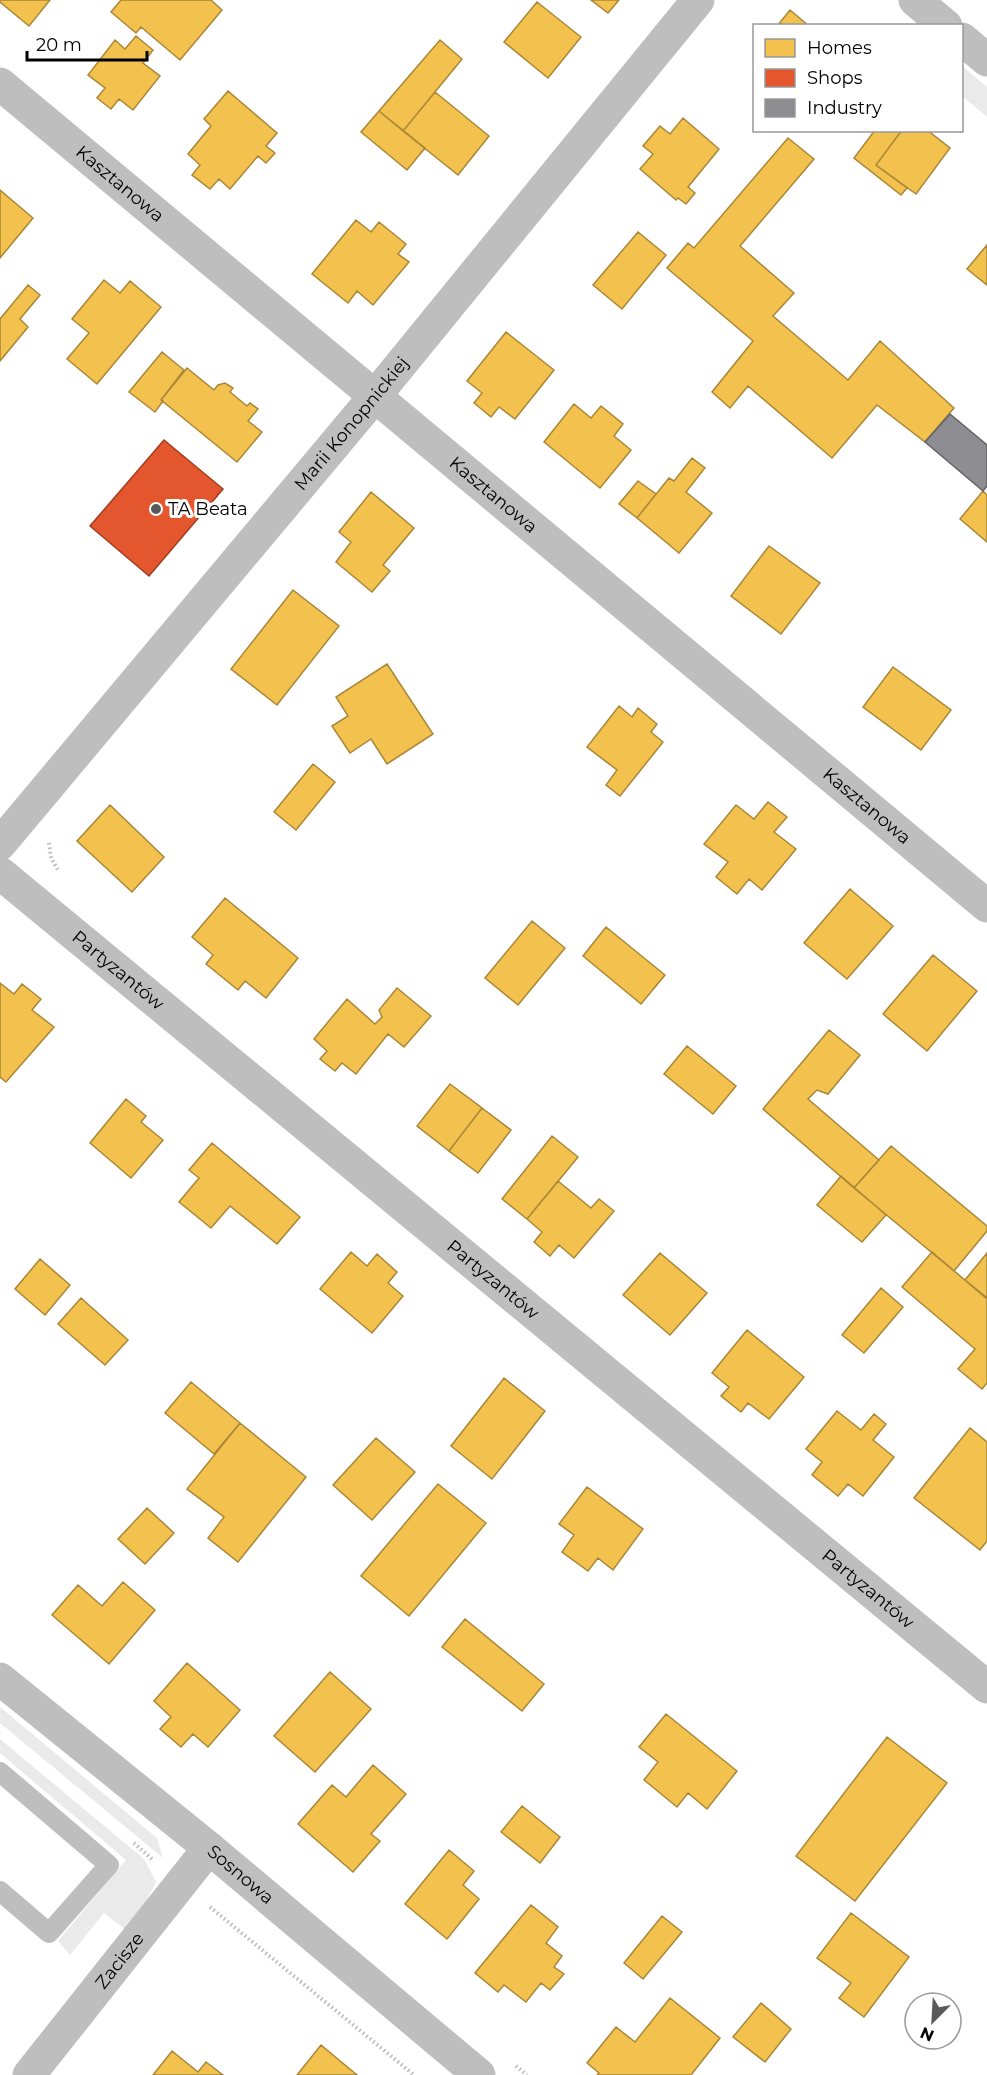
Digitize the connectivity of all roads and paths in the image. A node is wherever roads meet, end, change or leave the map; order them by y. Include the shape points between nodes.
1 (698, 0) edge
2 (915, 0) edge
3 (944, 24) edge
4 (963, 40) edge
5 (987, 60) edge
6 (0, 84) edge
7 (375, 396) junction
8 (0, 844) edge
9 (0, 873) edge
10 (987, 906) edge
11 (0, 1679) edge
12 (987, 1687) edge
13 (0, 1772) edge
14 (209, 1848) junction
15 (182, 1884) junction
16 (0, 1891) edge
17 (29, 2075) edge
18 (414, 2075) edge
19 (479, 2075) edge

1 - 7 street, Marii Konopnickiej
2 - 3 street
4 - 5 street
6 - 7 street, Kasztanowa
7 - 8 street, Marii Konopnickiej
7 - 10 street, Kasztanowa
9 - 12 street, Partyzantów
11 - 14 street, Sosnowa
13 - 16 lane via 109,1864 49,1933
14 - 15 street, Zacisze
14 - 19 street, Sosnowa
15 - 17 street, Zacisze
15 - 18 path

